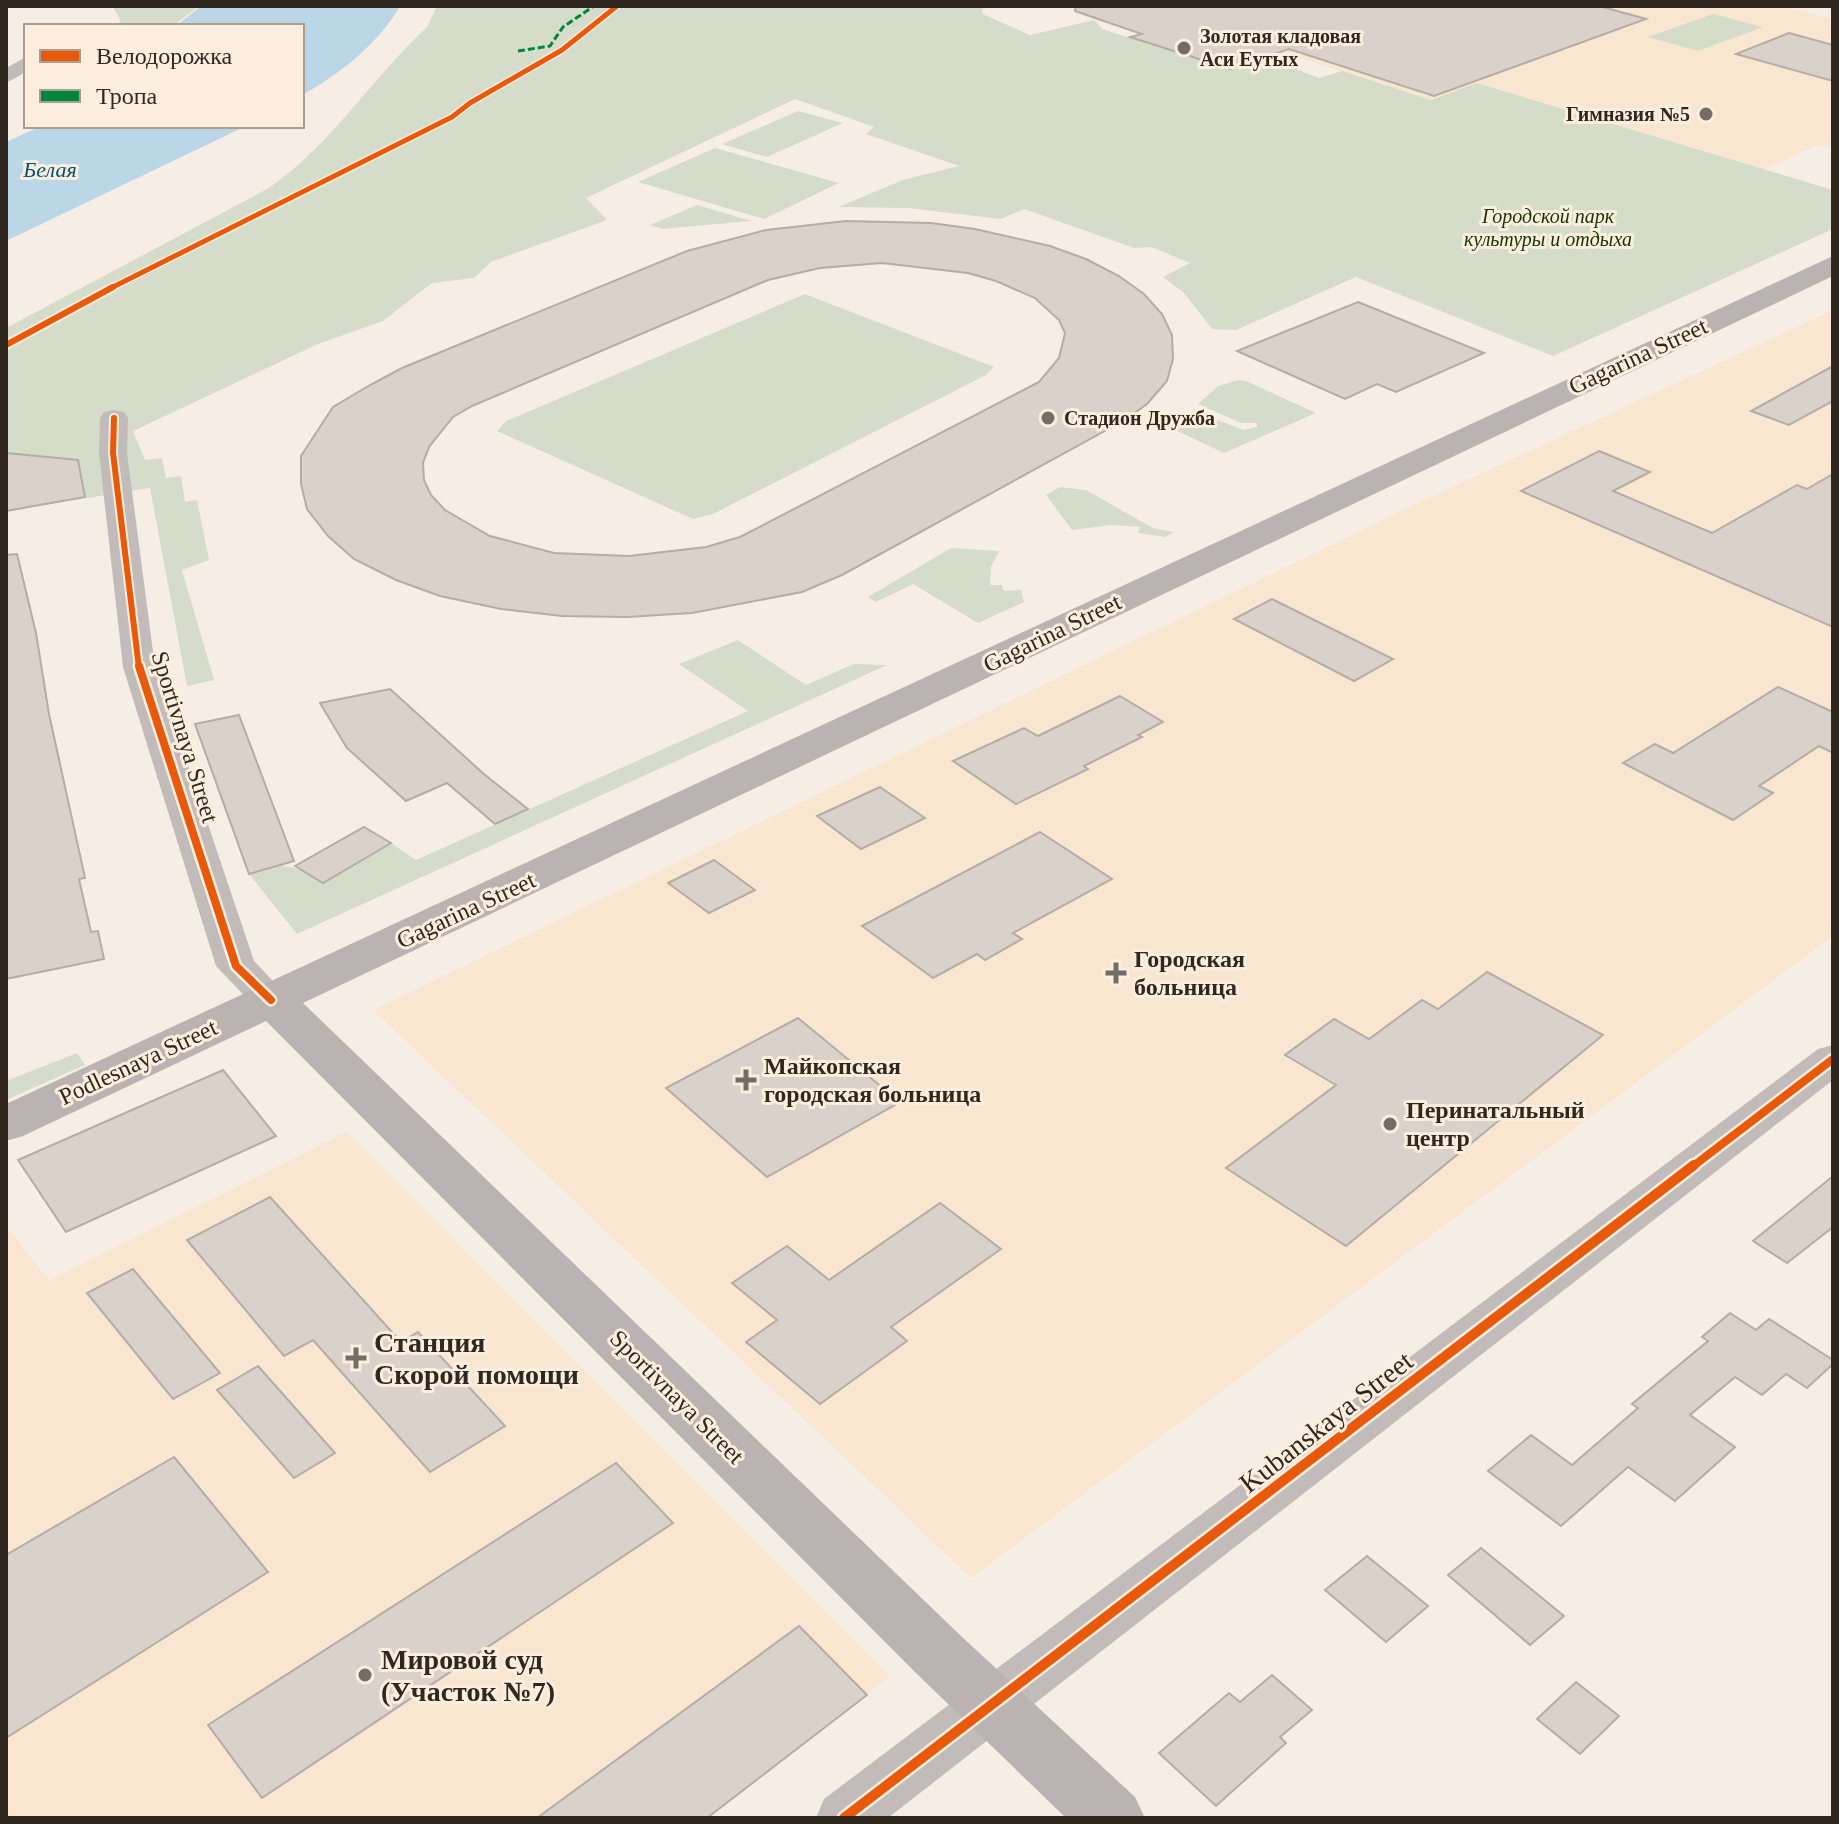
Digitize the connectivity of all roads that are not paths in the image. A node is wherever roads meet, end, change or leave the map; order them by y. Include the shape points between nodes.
1 (24, 64) edge
2 (6, 77) edge
3 (1833, 265) edge
4 (114, 418) dead end
5 (271, 1000) junction
6 (1823, 1081) edge
7 (6, 1124) edge
8 (992, 1704) junction
9 (844, 1818) edge
10 (1112, 1818) edge

1 - 2 street
3 - 5 main road, Gagarina Street
4 - 5 street, Sportivnaya Street via 113,453 139,667 236,966
5 - 7 main road, Podlesnaya Street
5 - 8 main road, Sportivnaya Street
6 - 8 street, Kubanskaya Street
8 - 9 street, Kubanskaya Street
8 - 10 main road, Sportivnaya Street

